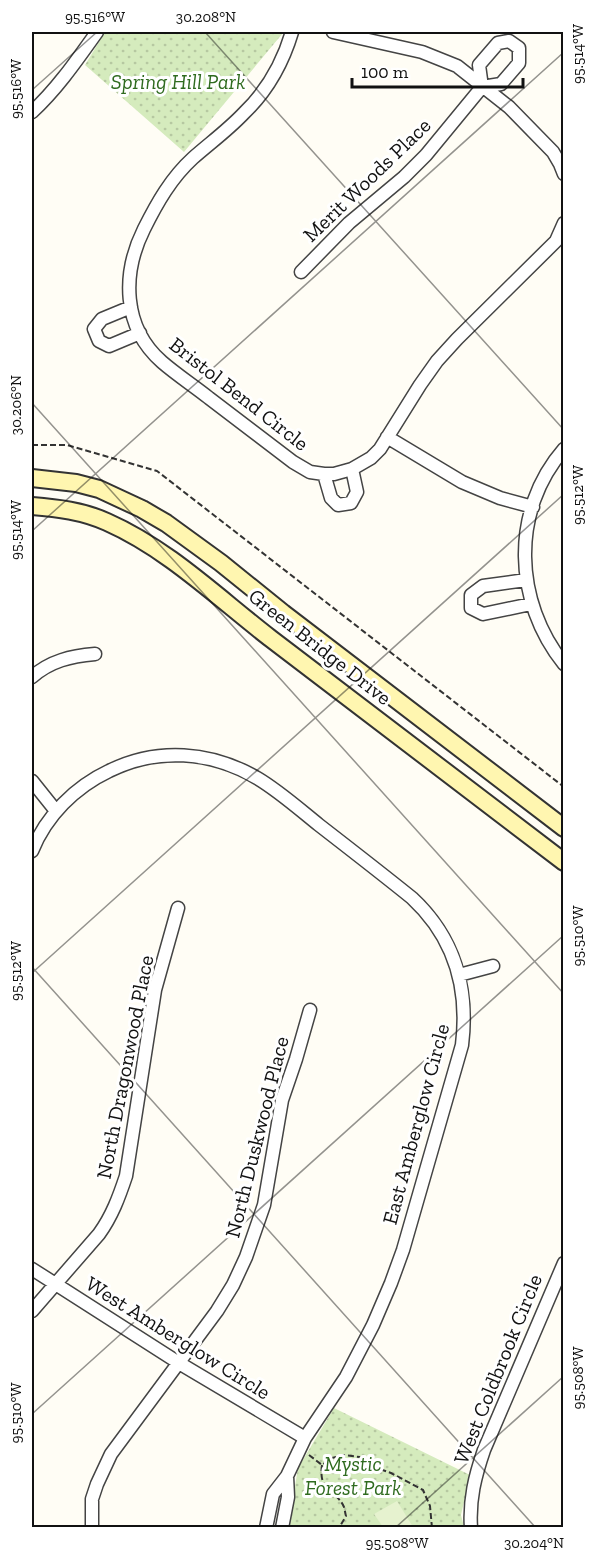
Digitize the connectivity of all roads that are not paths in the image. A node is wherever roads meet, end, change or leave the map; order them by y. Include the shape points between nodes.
1 (97, 32) edge
2 (292, 32) edge
3 (333, 32) edge
4 (482, 87) junction
5 (32, 112) edge
6 (564, 174) edge
7 (564, 223) edge
8 (301, 272) dead end
9 (131, 307) junction
10 (140, 333) junction
11 (387, 436) junction
12 (564, 449) edge
13 (352, 470) junction
14 (324, 474) junction
15 (32, 478) edge
16 (32, 506) edge
17 (533, 507) junction
18 (526, 579) junction
19 (531, 604) junction
20 (95, 654) dead end
21 (564, 664) edge
22 (32, 677) edge
23 (32, 781) edge
24 (56, 812) junction
25 (564, 828) edge
26 (32, 851) edge
27 (564, 862) edge
28 (178, 908) dead end
29 (493, 966) dead end
30 (459, 975) junction
31 (310, 1010) dead end
32 (564, 1263) edge
33 (32, 1269) edge
34 (55, 1285) junction
35 (32, 1311) edge
36 (179, 1363) junction
37 (303, 1443) junction
38 (287, 1476) junction
39 (92, 1527) edge
40 (266, 1527) edge
41 (282, 1527) edge
42 (471, 1527) edge

1 - 5 street
2 - 9 street, Bristol Bend Circle via 278,67 253,104 165,189 136,244 129,271
3 - 4 street via 422,52 457,66
4 - 6 street via 553,152
4 - 8 street, Merit Woods Place via 404,177 339,232
7 - 11 street, Bristol Bend Circle via 556,241 437,361
9 - 10 street, Bristol Bend Circle
9 - 10 street, Bristol Bend Circle via 102,319 94,329 99,340 109,346
10 - 14 street, Bristol Bend Circle via 153,353 171,369 293,462 310,472
11 - 13 street, Bristol Bend Circle via 371,458
11 - 17 street via 462,482
12 - 17 street via 549,468
13 - 14 street, Bristol Bend Circle
13 - 14 street, Bristol Bend Circle via 357,492 351,503 338,506 331,498
15 - 25 main road, Green Bridge Drive via 99,489 166,523
16 - 27 main road, Green Bridge Drive via 90,515 151,546
17 - 18 street via 524,548
18 - 19 street
18 - 19 street via 483,586 471,595 471,608 483,614
19 - 21 street via 545,637
20 - 22 street via 56,661
23 - 24 street
24 - 26 street
24 - 30 street, East Amberglow Circle via 88,783 132,761 181,755 229,764 271,788 412,898 441,932
28 - 34 street, North Dragonwood Place via 155,990 126,1176 118,1201 99,1234
29 - 30 street
30 - 37 street, East Amberglow Circle via 464,999 462,1044 403,1250 357,1357
31 - 36 street, North Duskwood Place via 282,1100 268,1190 253,1240 233,1285
32 - 42 street, West Coldbrook Circle via 484,1450 473,1484
33 - 34 street, West Amberglow Circle
34 - 35 street, North Dragonwood Place
34 - 36 street, West Amberglow Circle
36 - 37 street, West Amberglow Circle
36 - 39 street, North Duskwood Place via 111,1454 92,1499
37 - 38 street, East Amberglow Circle
38 - 40 street, East Amberglow Circle via 273,1494
38 - 41 street, East Amberglow Circle via 288,1497

